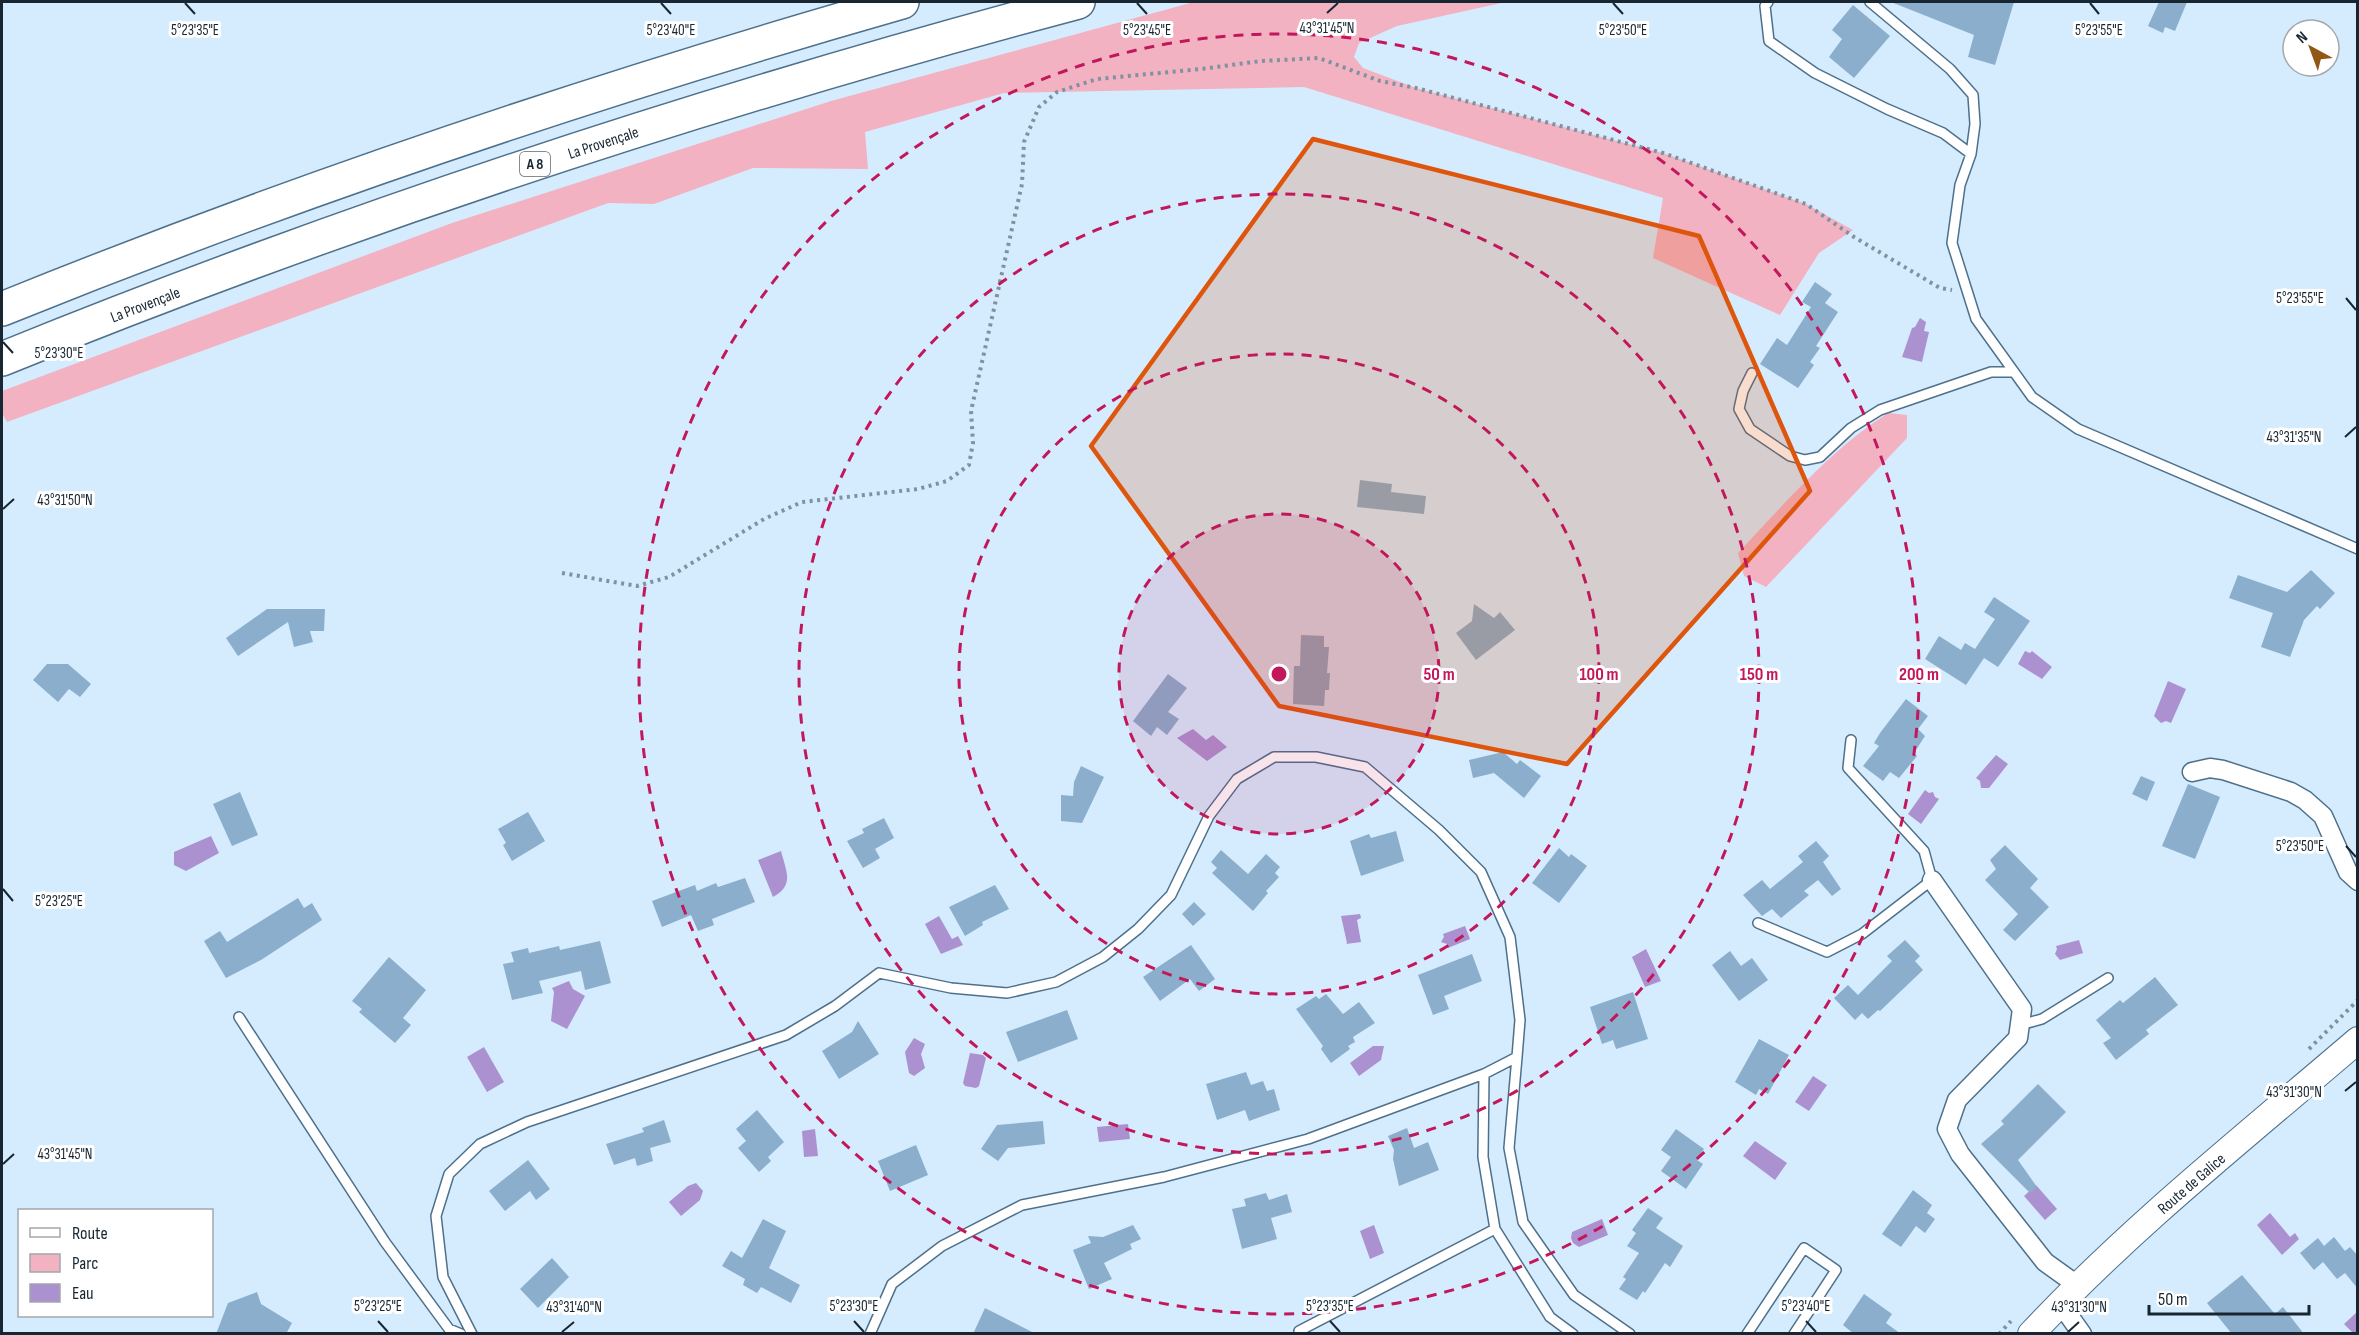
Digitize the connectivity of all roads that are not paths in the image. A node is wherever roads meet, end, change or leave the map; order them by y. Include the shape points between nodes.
1 (902, 2) edge
2 (1078, 2) edge
3 (1768, 2) edge
4 (1870, 2) edge
5 (1971, 154) junction
6 (2, 309) edge
7 (2, 359) edge
8 (2014, 372) junction
9 (1752, 373) dead end
10 (2358, 549) edge
11 (1851, 740) dead end
12 (2192, 772) dead end
13 (1932, 880) junction
14 (2358, 881) edge
15 (1758, 923) dead end
16 (2108, 978) dead end
17 (239, 1017) dead end
18 (2020, 1025) junction
19 (2358, 1041) edge
20 (1517, 1058) junction
21 (1484, 1074) junction
22 (1495, 1229) junction
23 (2068, 1294) junction
24 (1299, 1331) dead end
25 (460, 1334) edge
26 (472, 1334) edge
27 (870, 1334) edge
28 (1573, 1334) edge
29 (1630, 1334) edge
30 (1747, 1334) edge
31 (1794, 1334) edge
32 (2031, 1334) edge
33 (2082, 1334) edge

1 - 6 highway via 484,131 297,196
2 - 7 highway, La Provençale / A 8 via 862,61 507,173 318,238
3 - 5 lane via 1765,6 1769,41 1815,73 1943,133
4 - 5 lane via 1950,69 1973,94
5 - 8 lane via 1960,185 1952,243 1976,319
8 - 9 lane via 1991,372 1880,410 1851,428 1820,457 1805,460 1790,456 1750,429 1739,409
8 - 10 lane via 2032,397 2078,429
11 - 13 lane via 1848,768 1924,851
12 - 14 street via 2210,768 2223,771 2305,800 2323,816 2348,872
13 - 15 lane via 1862,934 1827,952
13 - 18 street via 2022,1009
16 - 18 lane via 2042,1019
17 - 25 lane via 385,1242 449,1329
18 - 23 street via 2018,1038 1957,1100 1947,1129 1960,1154
19 - 23 main road, Route de Galice via 2129,1236
20 - 21 lane
20 - 26 lane via 1520,1020 1510,937 1481,872 1365,767 1316,757 1274,757 1237,779 1209,816 1171,895 1103,957 1056,982 1007,993 951,988 879,973 835,1006 786,1035 526,1122 480,1144 449,1174 436,1216 443,1277
20 - 29 lane via 1509,1148 1523,1222 1575,1295
21 - 22 lane via 1483,1157
21 - 27 lane via 1308,1139 1164,1177 1022,1205 942,1246 892,1284
22 - 24 lane
22 - 28 lane via 1550,1317
23 - 32 main road, Route de Galice
23 - 33 street
30 - 31 lane via 1804,1248 1836,1270

